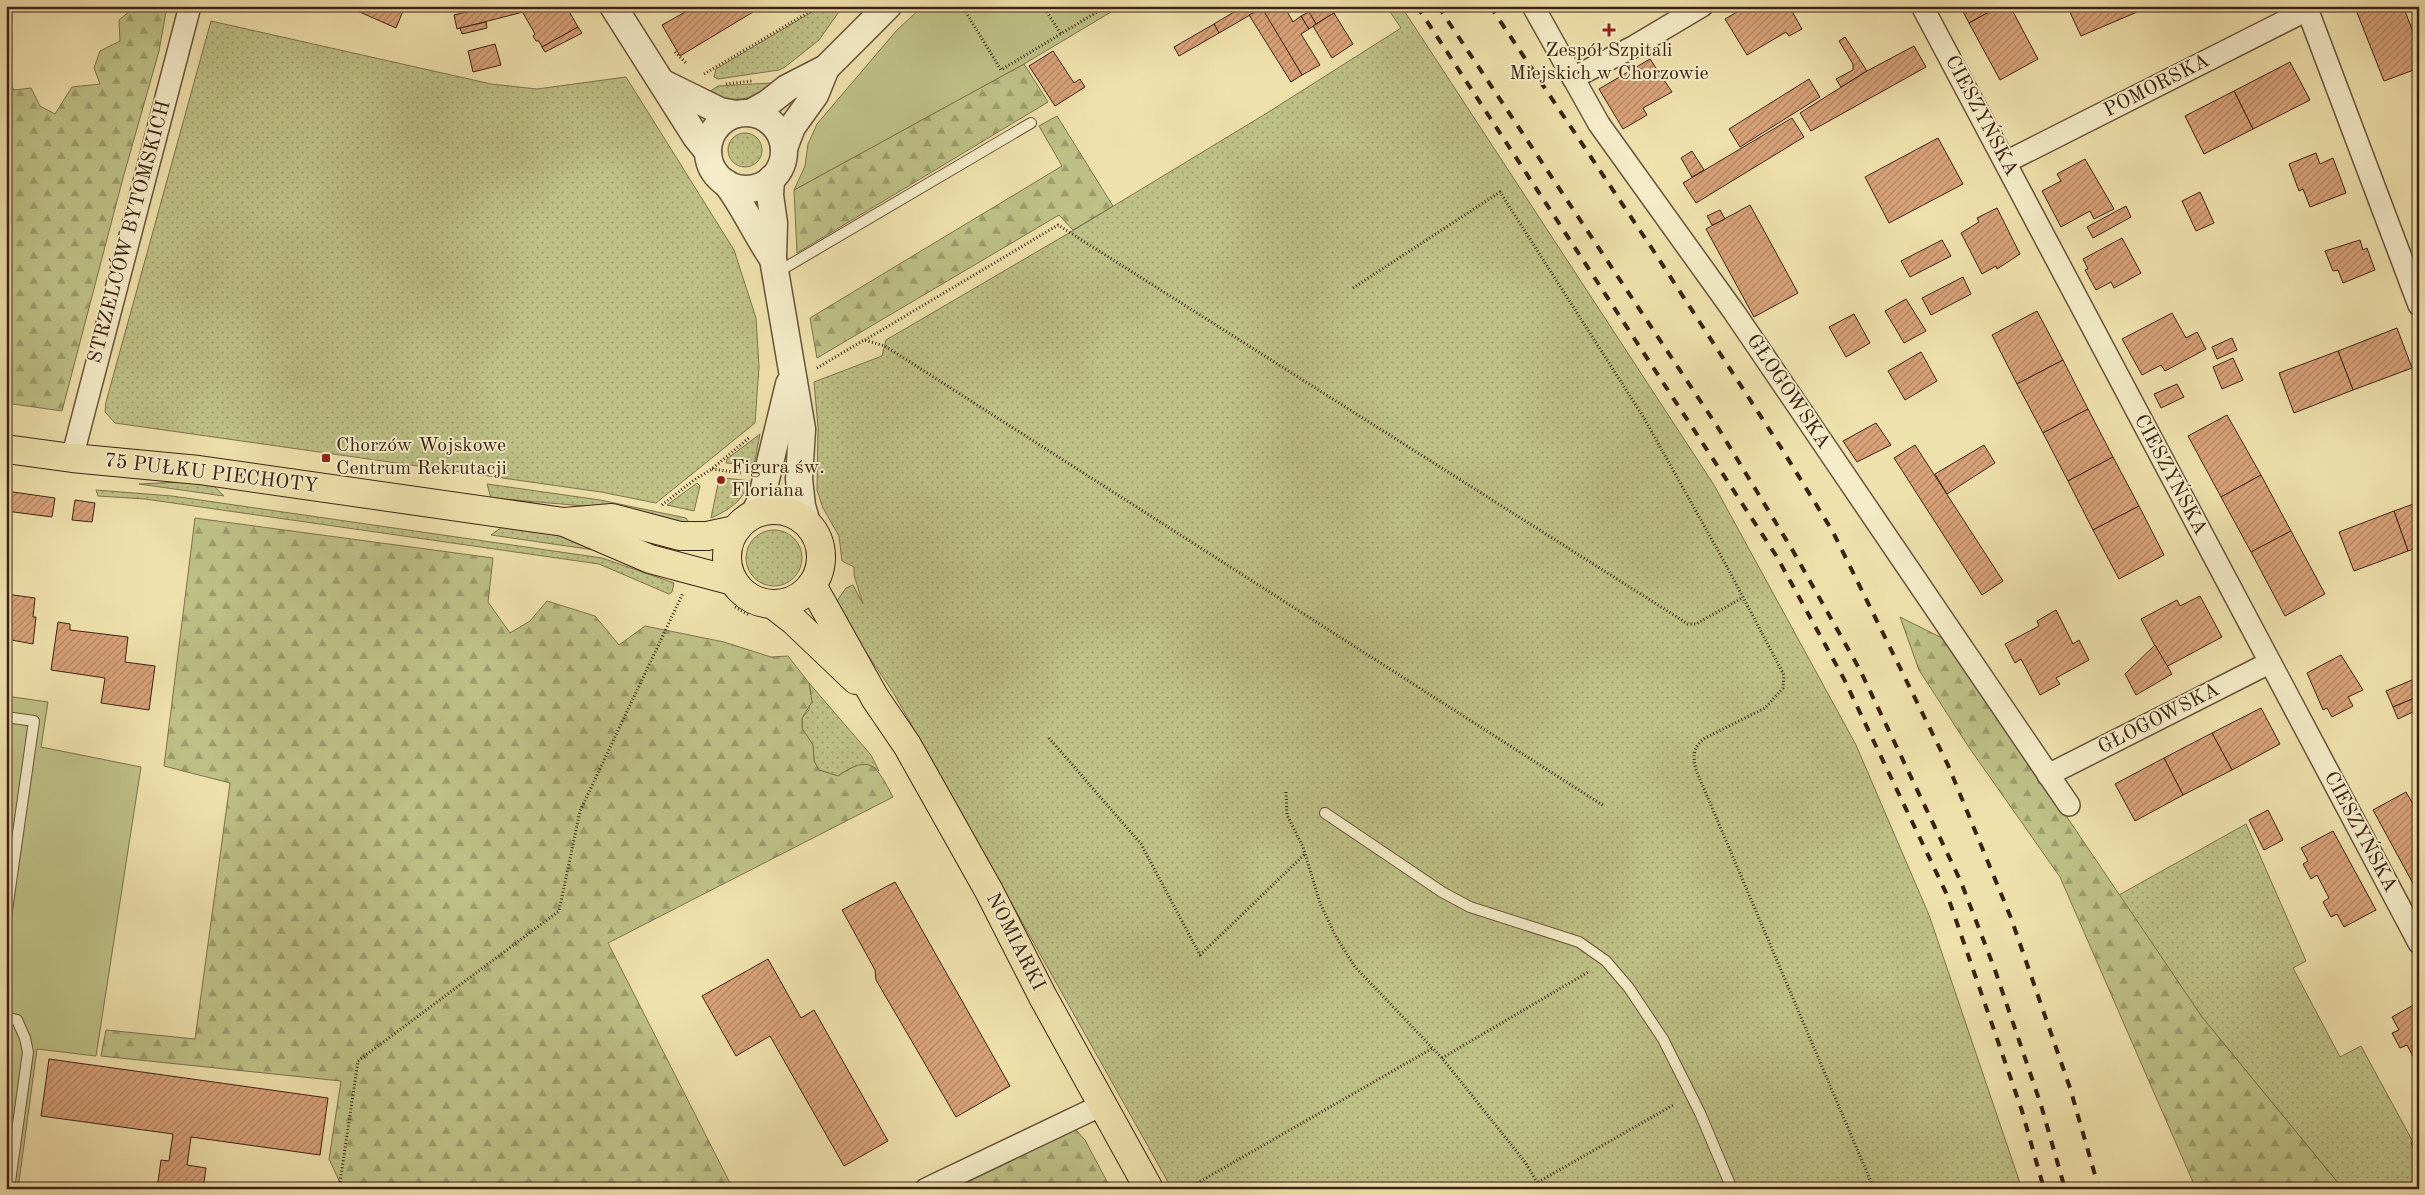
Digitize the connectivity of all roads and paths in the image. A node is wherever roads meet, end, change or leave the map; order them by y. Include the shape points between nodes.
1 (190, 6) edge
2 (613, 6) edge
3 (819, 6) edge
4 (888, 6) edge
5 (962, 6) edge
6 (1043, 6) edge
7 (1107, 6) edge
8 (1533, 6) edge
9 (1702, 6) edge
10 (1922, 6) edge
11 (2307, 8) edge
12 (1061, 34) junction
13 (672, 49) dead end
14 (826, 68) junction
15 (692, 70) dead end
16 (699, 77) dead end
17 (1573, 78) junction
18 (663, 82) junction
19 (743, 114) junction
20 (1031, 123) dead end
21 (784, 148) junction
22 (708, 152) junction
23 (2006, 162) junction
24 (771, 179) junction
25 (726, 183) junction
26 (774, 267) junction
27 (1353, 288) dead end
28 (2419, 305) edge
29 (864, 340) junction
30 (801, 372) junction
31 (757, 432) dead end
32 (6, 448) edge
33 (72, 458) junction
34 (712, 469) junction
35 (747, 474) dead end
36 (658, 508) dead end
37 (564, 522) junction
38 (744, 522) junction
39 (807, 523) junction
40 (734, 581) junction
41 (812, 585) junction
42 (1742, 598) junction
43 (680, 603) dead end
44 (772, 604) junction
45 (2269, 663) junction
46 (876, 698) junction
47 (6, 717) edge
48 (1049, 738) dead end
49 (2048, 775) junction
50 (1286, 792) dead end
51 (1604, 806) dead end
52 (2069, 806) dead end
53 (1324, 812) dead end
54 (1305, 854) junction
55 (6, 918) edge
56 (2419, 943) edge
57 (1606, 961) junction
58 (6, 1018) edge
59 (1433, 1048) junction
60 (1442, 1058) junction
61 (1691, 1095) junction
62 (1102, 1104) junction
63 (1537, 1182) junction
64 (1194, 1185) dead end
65 (9, 1189) edge
66 (339, 1189) edge
67 (926, 1189) edge
68 (1149, 1189) edge
69 (1526, 1189) edge
70 (1541, 1189) edge
71 (1732, 1189) edge
72 (1874, 1189) edge

1 - 33 street, STRZELCÓW BYTOMSKICH
2 - 18 street
3 - 16 path
4 - 14 street
5 - 12 path via 1000,70
6 - 12 path
7 - 12 path
8 - 17 street, GŁOGOWSKA
9 - 17 street
10 - 23 street, CIESZYŃSKA
11 - 23 street, POMORSKA
11 - 28 street
13 - 15 path
14 - 19 street
14 - 21 street via 815,95 792,127
17 - 49 street, GŁOGOWSKA via 1598,124 1734,312
18 - 19 street via 720,111
18 - 22 street
19 - 21 street via 759,115 774,124
19 - 22 street via 723,121 713,131
20 - 26 lane
21 - 24 street via 781,165
22 - 25 street via 713,170
23 - 45 street, CIESZYŃSKA
24 - 25 street via 754,188 734,187
24 - 26 street
25 - 26 street via 738,198
26 - 30 street
27 - 42 path via 1500,192 1644,418
29 - 30 path
29 - 42 path via 1058,224 1688,624 1696,624
29 - 51 path via 885,346
30 - 38 street via 761,500
30 - 39 street via 799,479
31 - 34 path
32 - 33 main road, 75 PUŁKU PIECHOTY
33 - 37 main road, 75 PUŁKU PIECHOTY via 200,470
34 - 35 path
34 - 36 path
37 - 38 main road, 75 PUŁKU PIECHOTY via 612,518 687,537 707,536
37 - 40 main road, 75 PUŁKU PIECHOTY via 650,559
38 - 39 main road via 776,510 798,516
38 - 40 main road via 730,540 727,561
39 - 41 main road via 817,536 821,552 820,568
40 - 44 main road via 743,593 757,601
41 - 44 main road via 801,596
41 - 46 main road, NOMIARKI
42 - 72 path via 1784,675 1783,688 1765,708 1696,744 1693,756 1696,770
43 - 66 path via 580,811 559,911 358,1061
44 - 46 main road, NOMIARKI
45 - 49 street, GŁOGOWSKA
45 - 56 street, CIESZYŃSKA
46 - 62 main road, NOMIARKI via 989,891
47 - 55 lane via 34,721
48 - 54 path via 1140,844 1200,955
49 - 52 street, GŁOGOWSKA
50 - 54 path via 1287,815
53 - 57 lane via 1442,892 1470,907 1579,942
54 - 59 path via 1320,903 1335,935 1378,993
57 - 60 path
57 - 61 lane via 1629,988 1663,1039
58 - 65 lane via 17,1020 28,1052
59 - 60 path
59 - 64 path
60 - 63 path via 1525,1162
61 - 63 path
61 - 71 lane
62 - 67 street
62 - 68 main road, NOMIARKI
63 - 69 path
63 - 70 path

